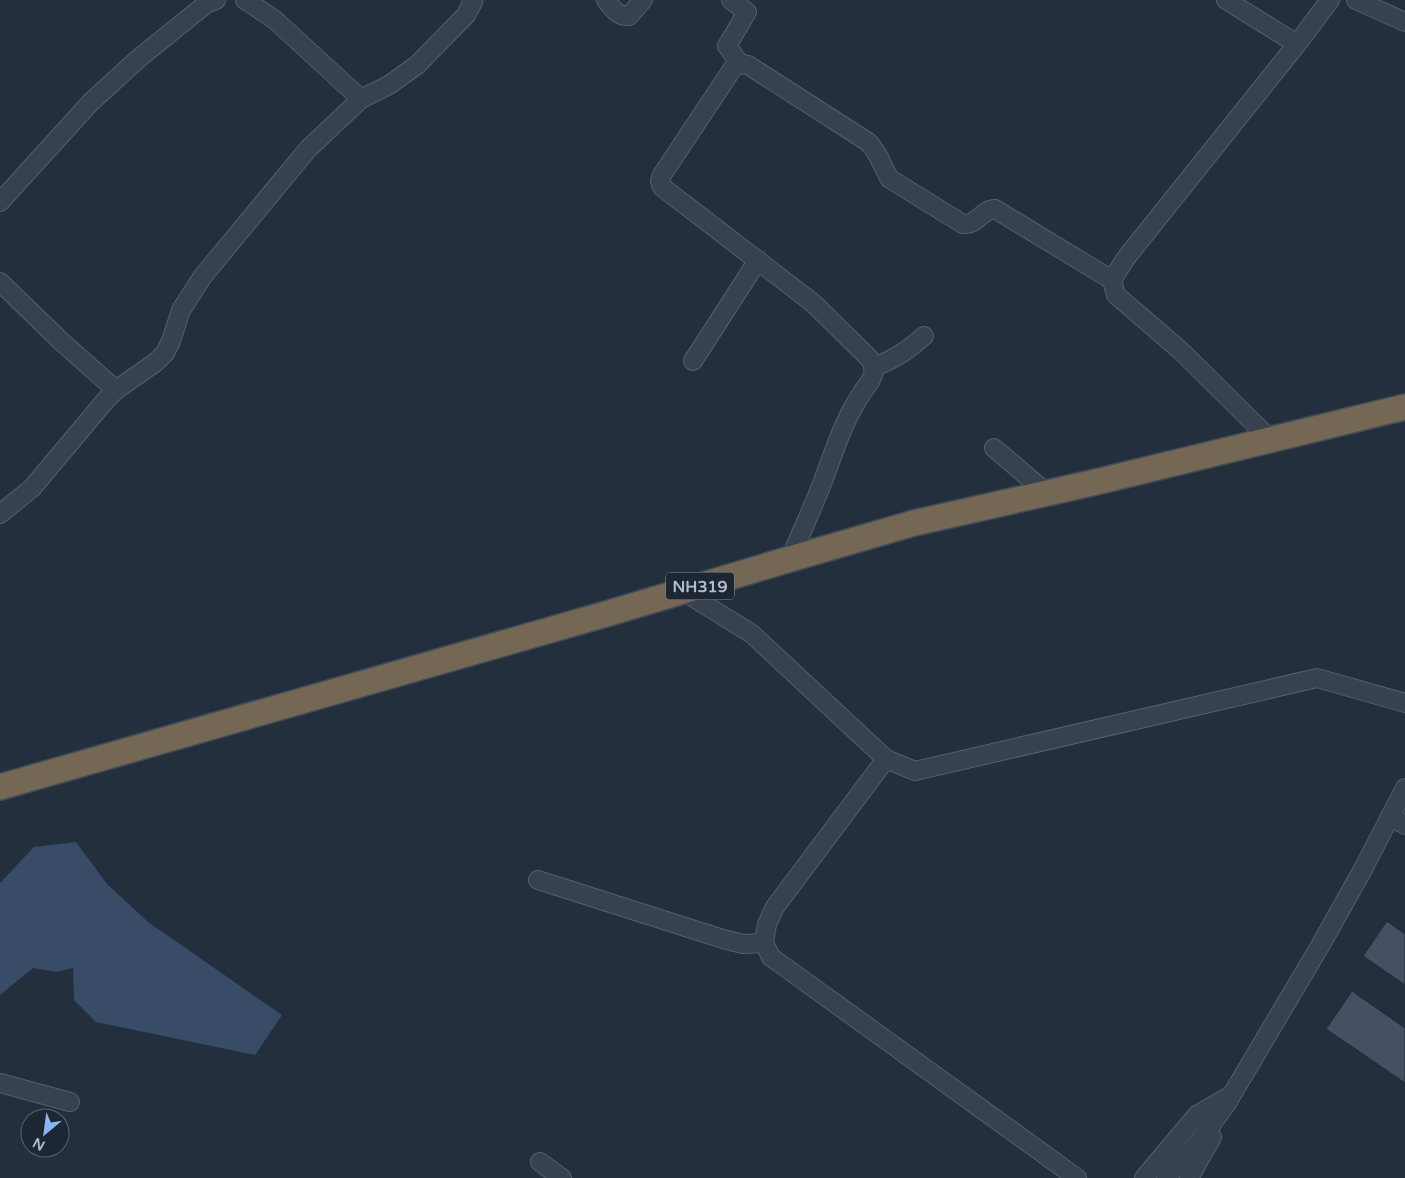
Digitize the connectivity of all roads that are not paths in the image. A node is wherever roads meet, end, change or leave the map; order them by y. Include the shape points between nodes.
1 (216, 0) edge
2 (245, 0) edge
3 (472, 0) edge
4 (606, 0) edge
5 (643, 0) edge
6 (731, 0) edge
7 (1226, 0) edge
8 (1330, 0) edge
9 (1356, 0) edge
10 (1405, 22) edge
11 (1297, 44) junction
12 (740, 64) junction
13 (362, 99) junction
14 (0, 202) edge
15 (758, 260) junction
16 (1112, 280) junction
17 (0, 282) edge
18 (924, 336) dead end
19 (693, 361) dead end
20 (874, 367) junction
21 (116, 390) junction
22 (1405, 407) edge
23 (1270, 439) junction
24 (994, 448) dead end
25 (1048, 494) junction
26 (0, 514) edge
27 (790, 559) junction
28 (684, 591) junction
29 (1405, 703) edge
30 (886, 759) junction
31 (0, 787) edge
32 (1405, 788) edge
33 (1390, 816) junction
34 (1405, 826) edge
35 (538, 880) dead end
36 (764, 943) junction
37 (0, 1083) edge
38 (1230, 1099) junction
39 (70, 1102) dead end
40 (540, 1162) dead end
41 (562, 1178) edge
42 (1077, 1178) edge
43 (1144, 1178) edge
44 (1166, 1178) edge
45 (1189, 1178) edge

1 - 14 street via 206,4 138,58 91,102
2 - 13 street via 275,20
3 - 13 street via 466,16 417,65
4 - 5 street via 623,17 629,16
6 - 12 street via 746,12 728,46
7 - 11 street
8 - 11 street
9 - 10 street
11 - 16 street via 1126,258
12 - 15 street via 733,68 660,181 662,187
12 - 16 street via 748,65 868,142 890,179 963,224 968,225 990,209 995,209
13 - 21 street via 308,149 204,276 181,310 165,353
15 - 19 street
15 - 20 street via 813,303 870,359
16 - 23 street via 1116,295 1181,351
17 - 21 street
18 - 20 street via 892,360
20 - 27 street via 874,374 838,438
21 - 26 street via 32,488
22 - 23 highway, NH319
23 - 25 highway, NH319
24 - 25 street
25 - 27 highway, NH319 via 914,524
27 - 28 highway, NH319
28 - 30 street via 752,634
28 - 31 highway, NH319
29 - 30 street via 1317,678 915,771
30 - 36 street via 775,907 767,924
32 - 33 street
33 - 34 street
33 - 38 street via 1320,946
35 - 36 street via 723,939 743,944
36 - 42 street via 770,957
37 - 39 street
38 - 43 street via 1197,1115
38 - 44 street via 1201,1139
38 - 45 street
40 - 41 street

